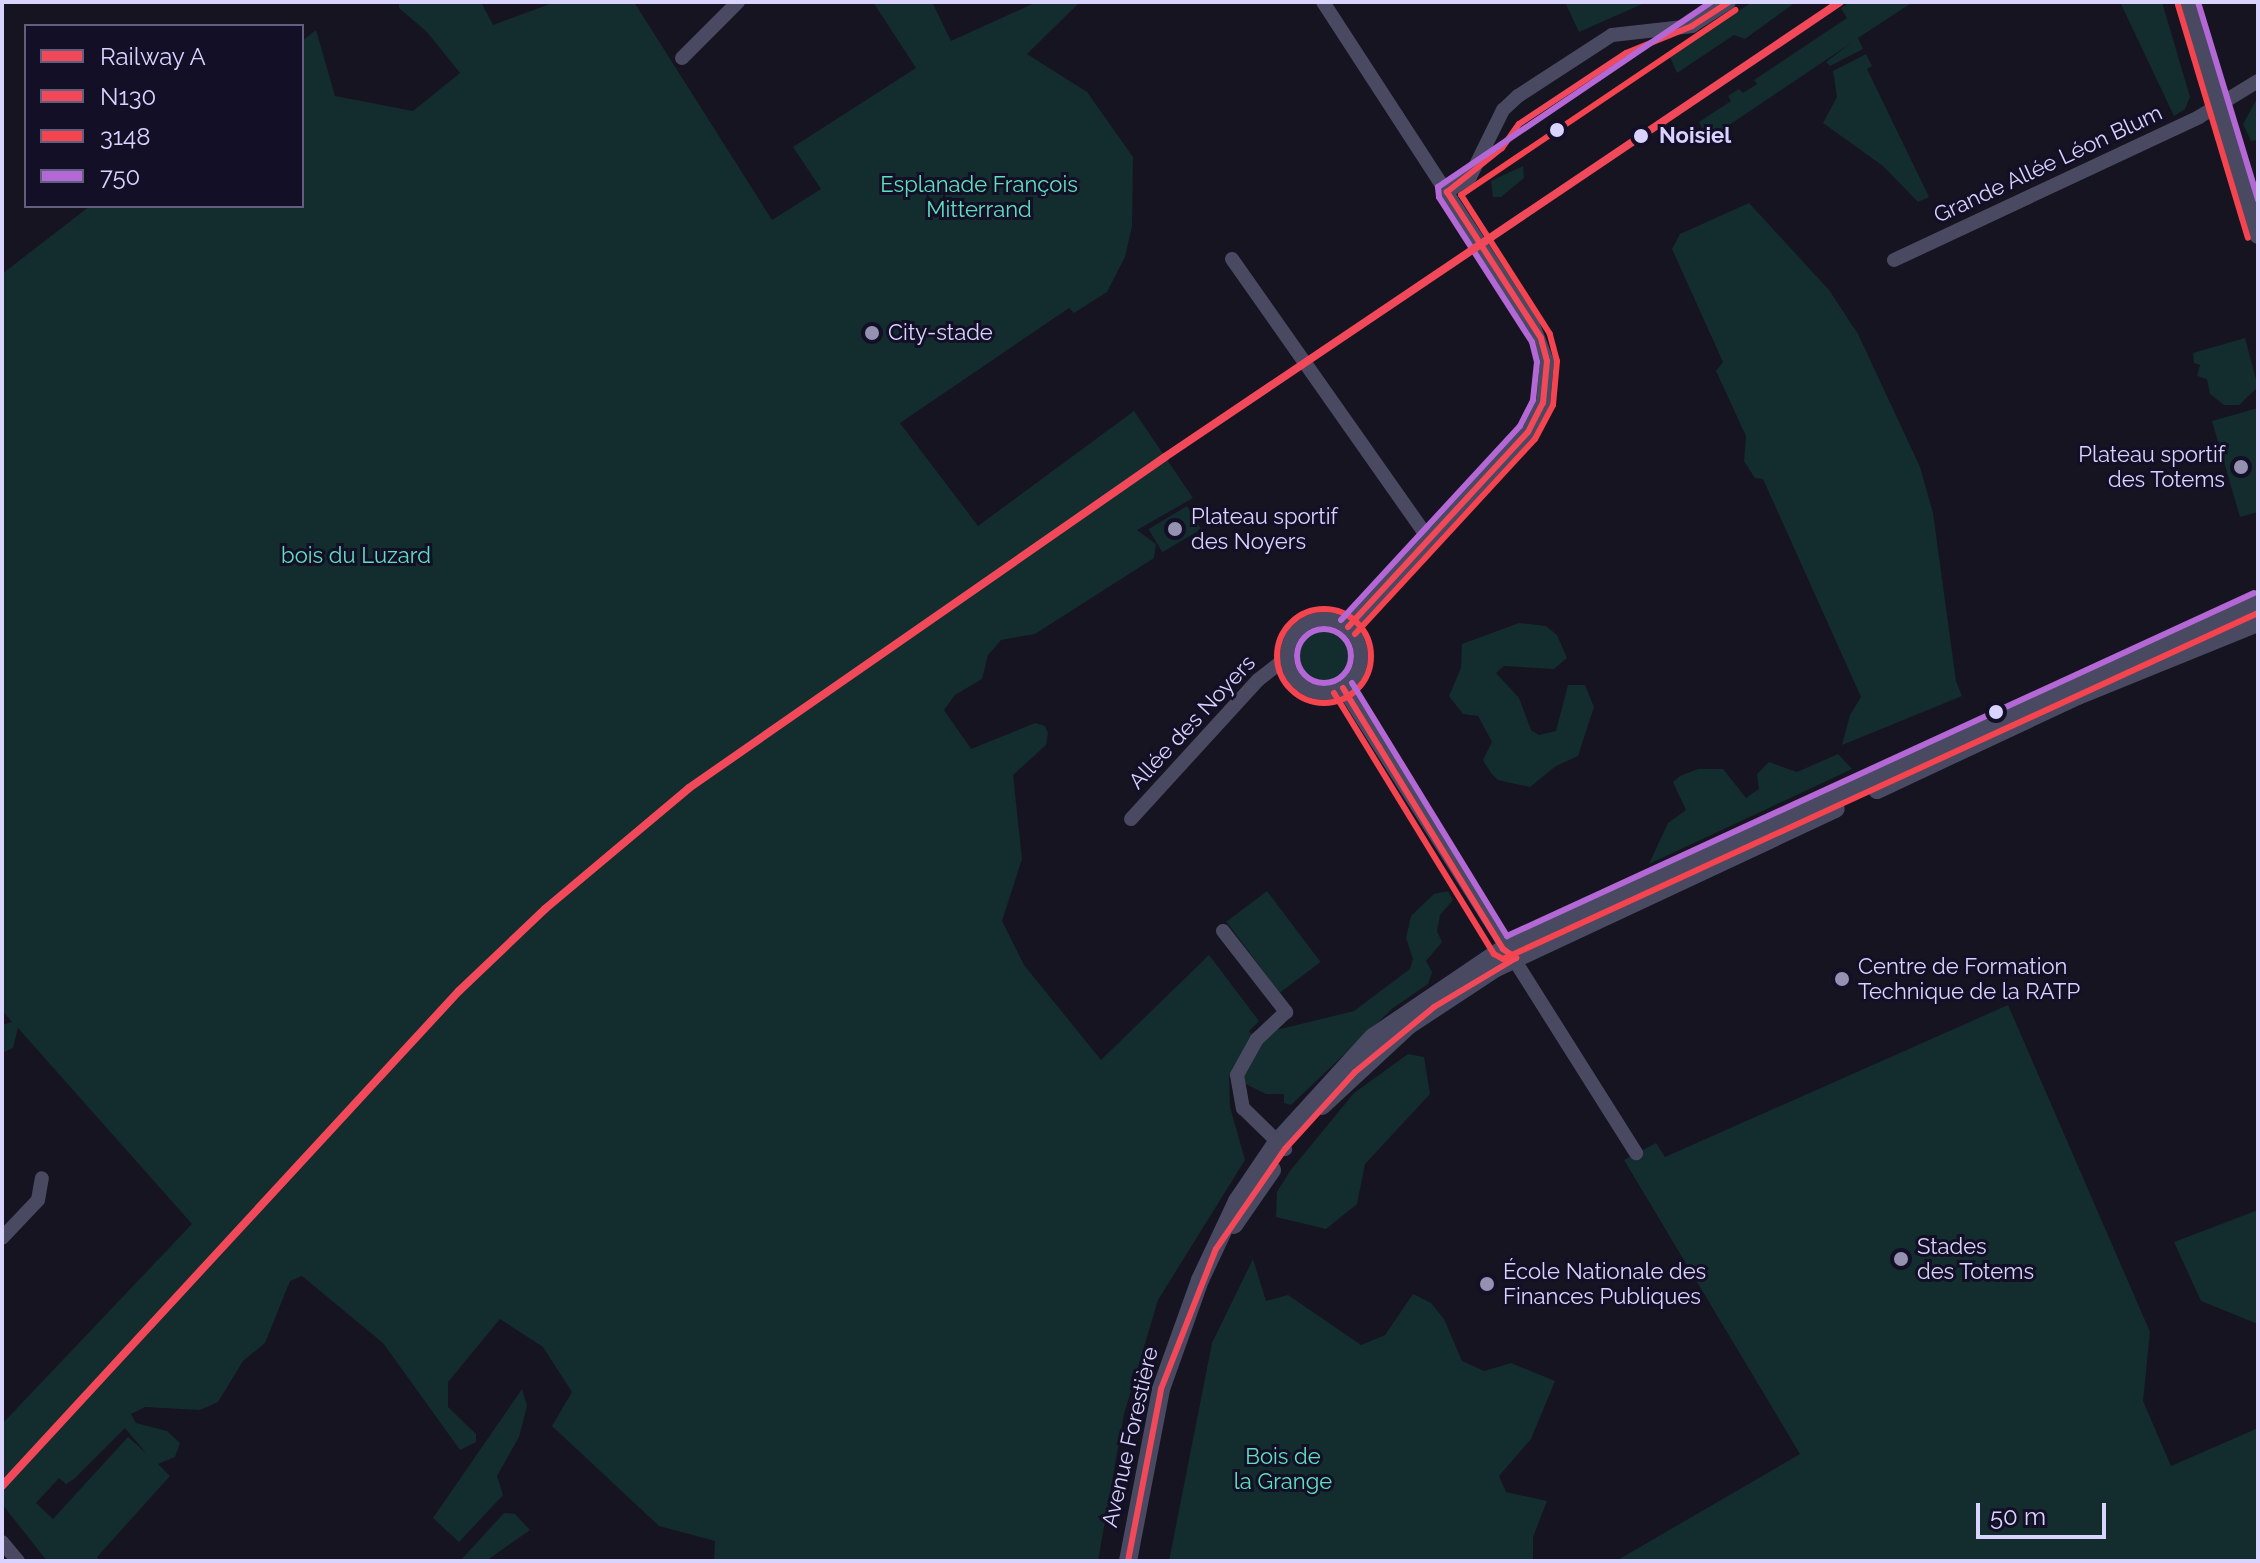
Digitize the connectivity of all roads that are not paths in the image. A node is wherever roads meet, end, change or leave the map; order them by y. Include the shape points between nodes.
1 (738, 2) edge
2 (1323, 2) edge
3 (1729, 2) edge
4 (2188, 2) edge
5 (682, 58) dead end
6 (2258, 81) edge
7 (2219, 105) junction
8 (1447, 192) junction
9 (2258, 235) edge
10 (1232, 259) dead end
11 (1894, 260) dead end
12 (1429, 539) junction
13 (2258, 602) edge
14 (2258, 623) edge
15 (1348, 627) junction
16 (1286, 658) junction
17 (1343, 688) junction
18 (1131, 819) dead end
19 (1223, 931) dead end
20 (1509, 953) junction
21 (1281, 1145) junction
22 (1636, 1153) dead end
23 (42, 1178) dead end
24 (2, 1238) edge
25 (2, 1542) edge
26 (18, 1561) edge
27 (1128, 1561) edge

1 - 5 street
2 - 8 street
3 - 8 street via 1692,26 1612,35 1509,103 1470,177
4 - 7 street
6 - 7 street, Grande Allée Léon Blum
7 - 9 street
7 - 11 street, Grande Allée Léon Blum
8 - 12 street via 1541,338 1547,379 1543,403 1528,432
10 - 12 street
12 - 15 street
13 - 20 street
14 - 20 street via 2039,714
15 - 16 street via 1325,618 1302,625 1287,645
15 - 17 street via 1361,659
16 - 17 street via 1296,681 1306,689 1331,693
16 - 18 street, Allée des Noyers via 1258,680
17 - 20 street
19 - 21 street via 1286,1012 1257,1039 1237,1075 1243,1108
20 - 21 street, Avenue Forestière via 1380,1049
20 - 22 street
21 - 27 street, Avenue Forestière via 1200,1280 1161,1389
23 - 24 street via 38,1200
25 - 26 street

